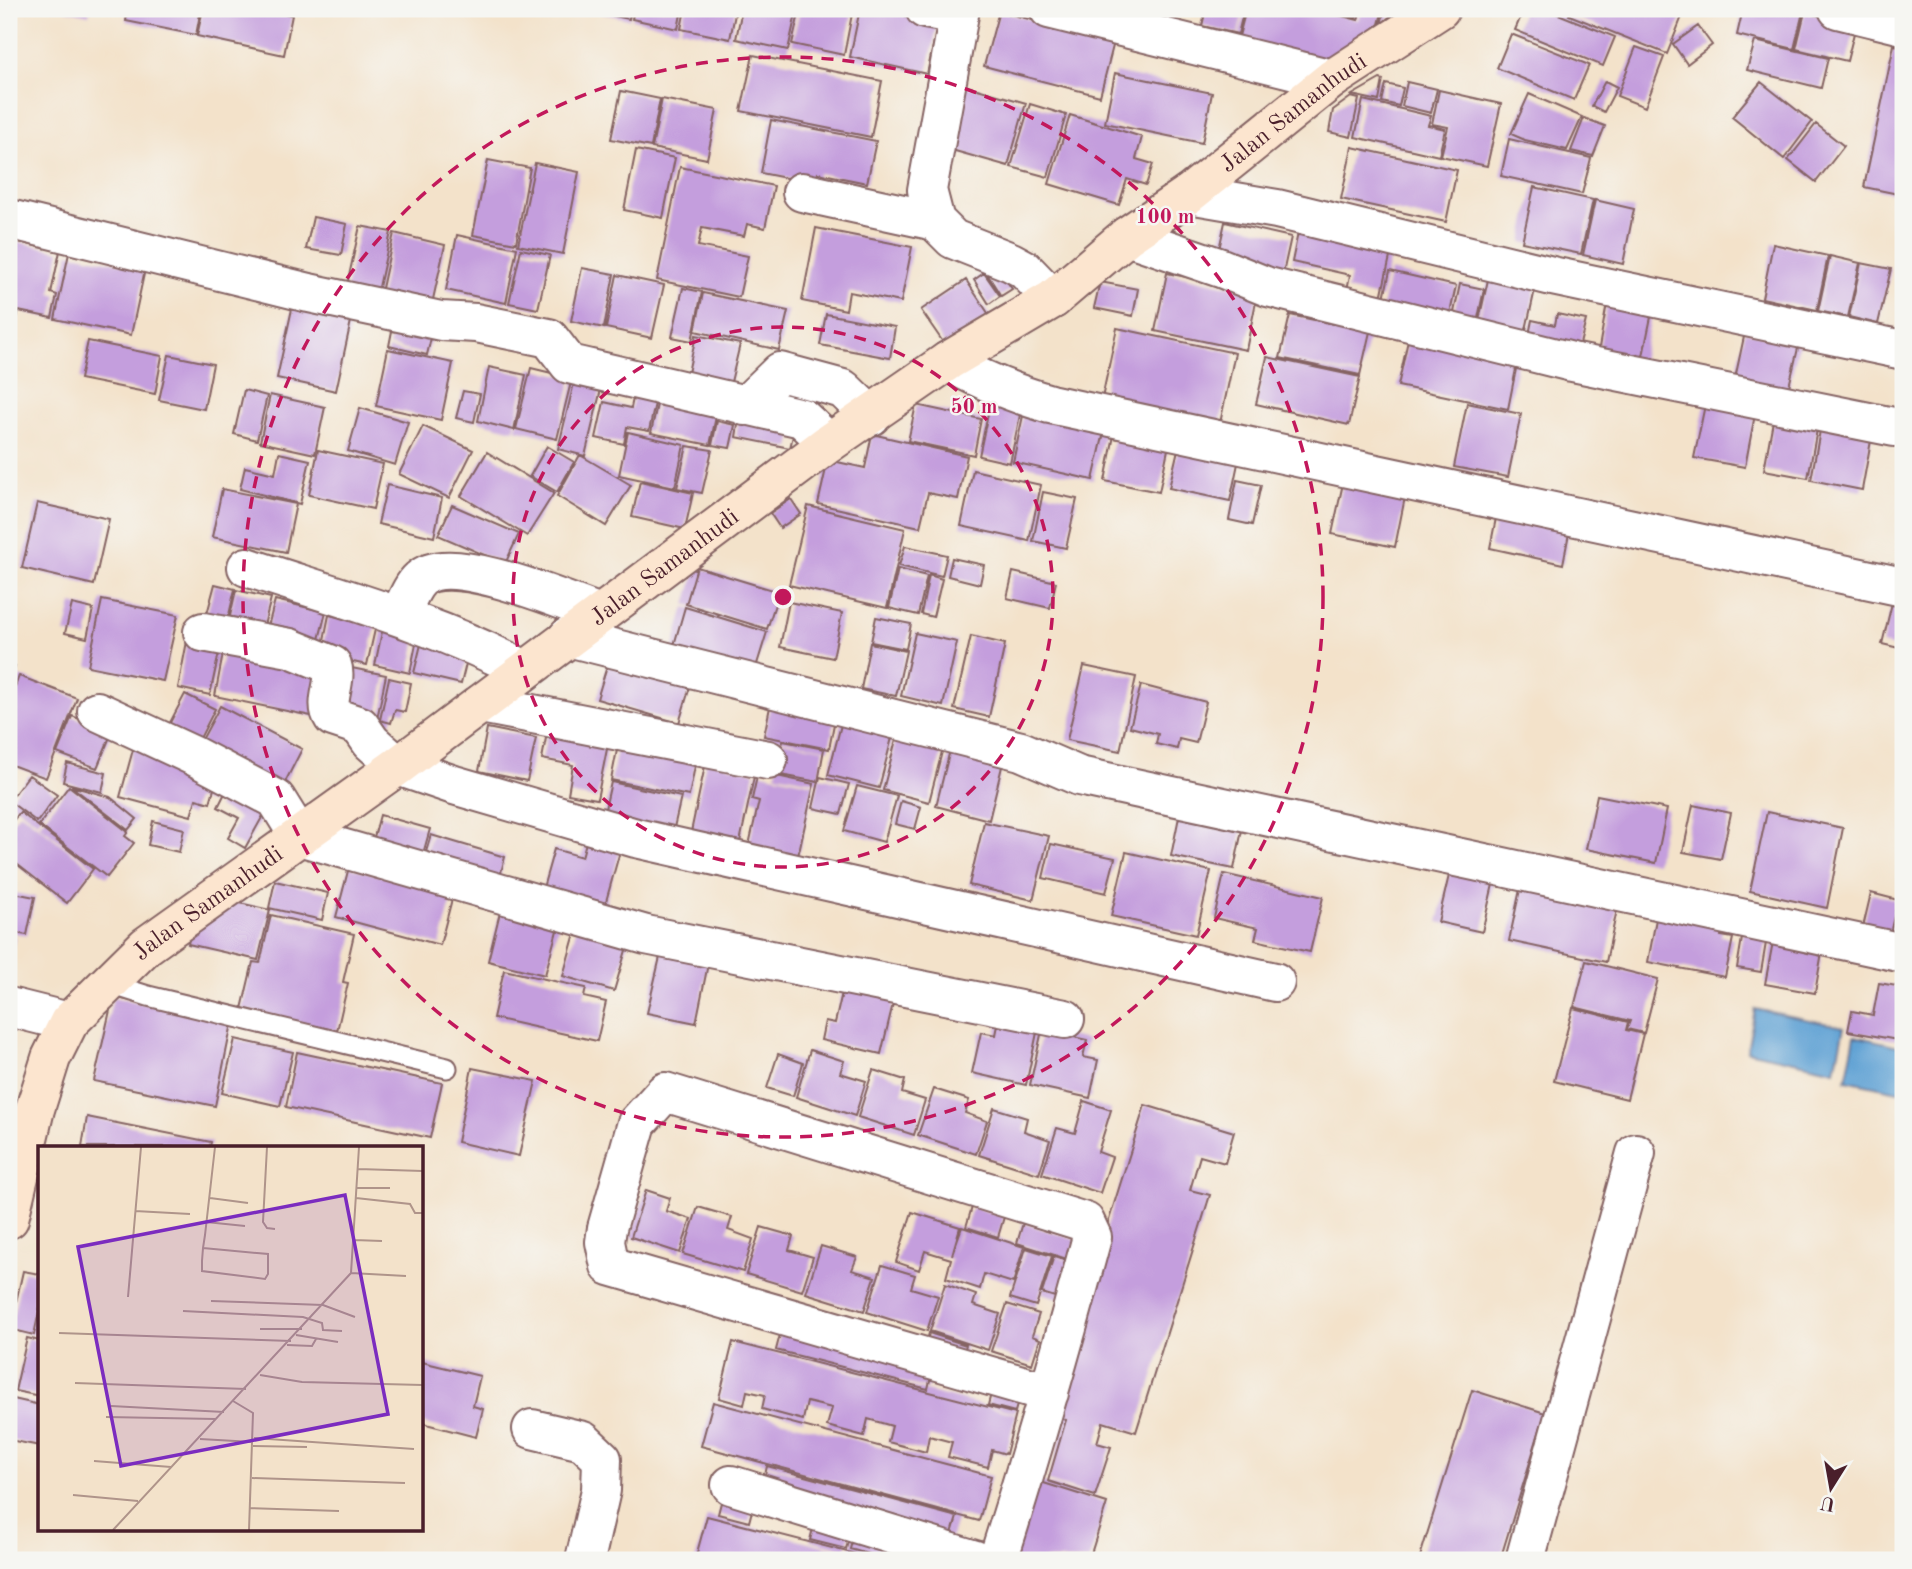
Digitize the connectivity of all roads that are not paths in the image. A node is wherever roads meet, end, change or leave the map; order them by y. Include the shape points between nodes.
1 (1049, 9) edge
2 (1440, 9) edge
3 (1838, 9) edge
4 (948, 11) edge
5 (1903, 24) edge
6 (1332, 79) junction
7 (802, 192) dead end
8 (1189, 194) junction
9 (9, 219) edge
10 (935, 220) junction
11 (1127, 236) junction
12 (1053, 299) junction
13 (1903, 350) edge
14 (948, 361) junction
15 (745, 406) junction
16 (871, 415) junction
17 (1894, 427) dead end
18 (829, 443) junction
19 (247, 568) dead end
20 (1903, 587) edge
21 (600, 614) junction
22 (399, 616) junction
23 (203, 632) dead end
24 (568, 637) junction
25 (524, 670) junction
26 (481, 704) junction
27 (97, 711) dead end
28 (768, 760) dead end
29 (398, 766) junction
30 (299, 836) junction
31 (1903, 953) edge
32 (1275, 982) dead end
33 (107, 983) junction
34 (9, 1007) edge
35 (1065, 1019) dead end
36 (69, 1022) junction
37 (447, 1068) dead end
38 (1636, 1153) dead end
39 (9, 1219) edge
40 (1049, 1393) junction
41 (532, 1429) dead end
42 (731, 1485) dead end
43 (585, 1560) edge
44 (975, 1560) edge
45 (998, 1560) edge
46 (1525, 1560) edge

1 - 6 street
2 - 6 street, Jalan Samanhudi
3 - 5 street
4 - 10 street via 927,190
6 - 8 street, Jalan Samanhudi
7 - 10 street
8 - 11 street, Jalan Samanhudi
8 - 13 street via 1278,209 1552,276
9 - 15 street via 309,293 549,338 569,364
10 - 12 street via 953,239 1024,269
11 - 12 street, Jalan Samanhudi
11 - 17 street via 1268,287 1572,362
12 - 14 street, Jalan Samanhudi
14 - 16 street, Jalan Samanhudi
14 - 20 street via 1014,394 1050,404
15 - 16 street via 780,372 843,389
15 - 18 street via 802,418
16 - 18 street, Jalan Samanhudi
18 - 21 street, Jalan Samanhudi
19 - 22 street
21 - 22 street via 486,575 436,570 420,579
21 - 24 street, Jalan Samanhudi
22 - 25 street via 482,648
23 - 29 street via 290,648 332,665 330,714 360,726
24 - 25 street, Jalan Samanhudi
24 - 31 street via 1021,751 1079,776
25 - 26 street, Jalan Samanhudi
26 - 28 street
26 - 29 street, Jalan Samanhudi
27 - 30 street via 276,799
29 - 30 street, Jalan Samanhudi
29 - 32 street via 636,838
30 - 33 street, Jalan Samanhudi via 146,946
30 - 35 street via 646,935
33 - 36 street, Jalan Samanhudi
33 - 37 lane
34 - 36 street
36 - 39 street, Jalan Samanhudi via 51,1058 35,1108
38 - 46 street
40 - 40 street via 610,1266 607,1228 637,1123 665,1092 1085,1222 1092,1237
40 - 45 street
41 - 43 street via 583,1441 602,1459 601,1490
42 - 44 street

